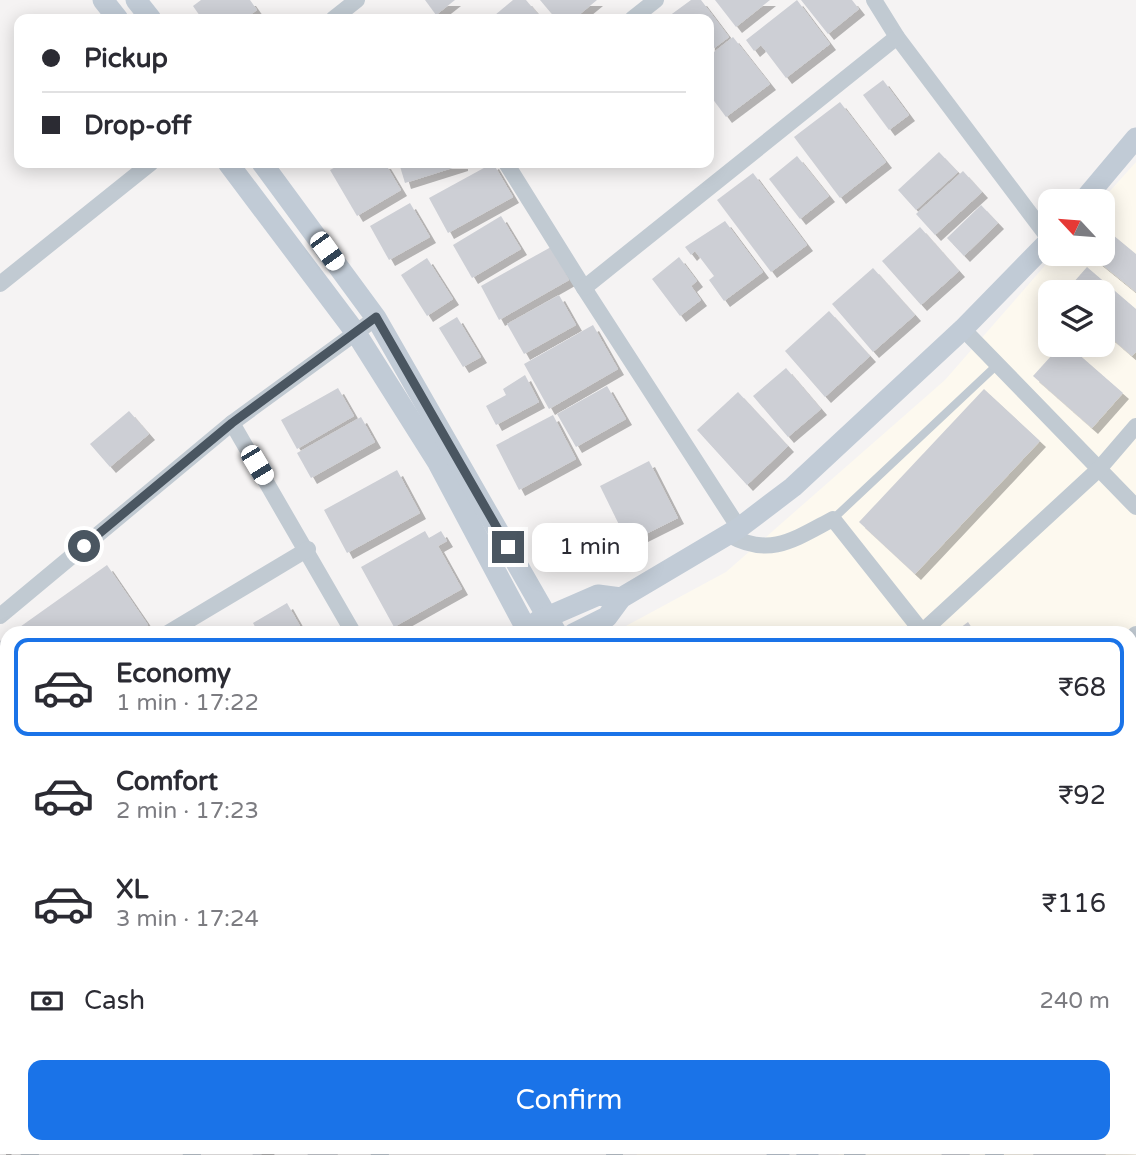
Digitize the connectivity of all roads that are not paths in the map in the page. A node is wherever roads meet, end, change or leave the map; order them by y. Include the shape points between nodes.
1 (103, 0) edge
2 (136, 0) edge
3 (357, 0) edge
4 (656, 0) edge
5 (874, 0) edge
6 (114, 14) edge
7 (147, 14) edge
8 (339, 14) edge
9 (638, 14) edge
10 (897, 37) junction
11 (1136, 138) edge
12 (145, 168) edge
13 (232, 168) edge
14 (266, 168) edge
15 (509, 168) edge
16 (1093, 189) edge
17 (1038, 224) edge
18 (1038, 252) edge
19 (0, 284) edge
20 (583, 288) junction
21 (376, 317) junction
22 (962, 329) junction
23 (356, 333) junction
24 (998, 364) junction
25 (232, 423) junction
26 (1136, 425) edge
27 (1100, 469) junction
28 (1136, 507) edge
29 (833, 519) junction
30 (734, 531) junction
31 (307, 549) junction
32 (621, 598) junction
33 (0, 616) edge
34 (552, 624) edge
35 (179, 626) edge
36 (350, 626) edge
37 (522, 626) edge
38 (589, 626) edge
39 (917, 626) edge
40 (931, 626) edge

1 - 6 main road
2 - 7 main road
3 - 8 street
4 - 9 street
5 - 10 street
10 - 17 street
10 - 20 street
11 - 16 main road
12 - 19 street
13 - 23 main road
14 - 21 main road
15 - 20 street
18 - 22 main road
20 - 30 street
21 - 23 street
21 - 34 main road
22 - 24 street
22 - 30 main road via 793,487
23 - 25 street
23 - 37 main road via 438,463
24 - 27 street
24 - 29 lane
25 - 31 street
25 - 33 street
26 - 27 street
27 - 28 street
27 - 40 street
29 - 30 street via 789,542 763,548 748,545
29 - 39 street
30 - 32 main road
31 - 35 street
31 - 36 street
32 - 34 main road via 598,595
32 - 38 main road via 607,617

